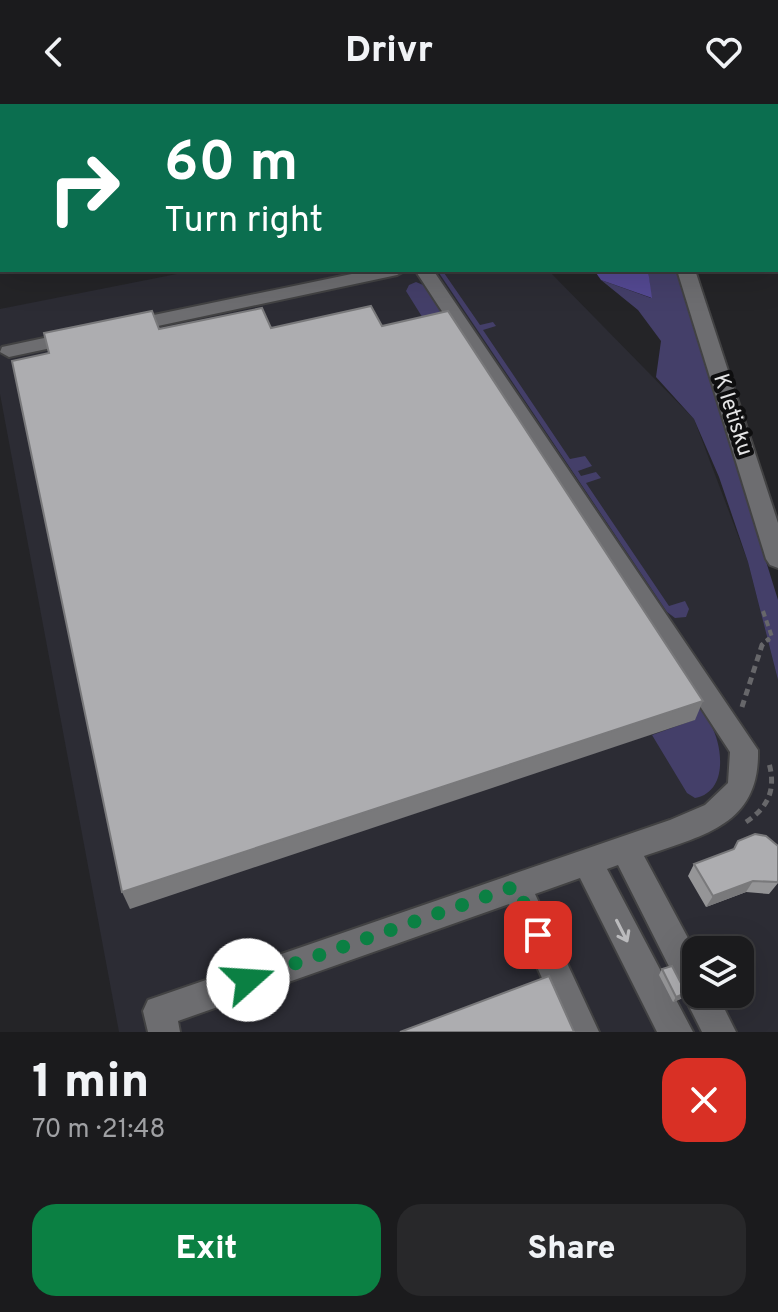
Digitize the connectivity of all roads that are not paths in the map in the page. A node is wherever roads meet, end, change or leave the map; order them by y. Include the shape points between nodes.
1 (387, 272) edge
2 (425, 272) edge
3 (687, 272) edge
4 (9, 351) dead end
5 (778, 559) edge
6 (625, 848) junction
7 (587, 861) junction
8 (516, 886) junction
9 (682, 959) edge
10 (707, 1008) edge
11 (164, 1032) edge
12 (583, 1032) edge
13 (677, 1032) edge
14 (720, 1032) edge

1 - 4 street
2 - 6 street via 744,750 745,782 718,814
3 - 5 street, K letisku
6 - 7 street
6 - 9 street
7 - 8 street
7 -> 13 street
8 - 11 street via 159,1011
8 - 12 street
10 - 14 street

